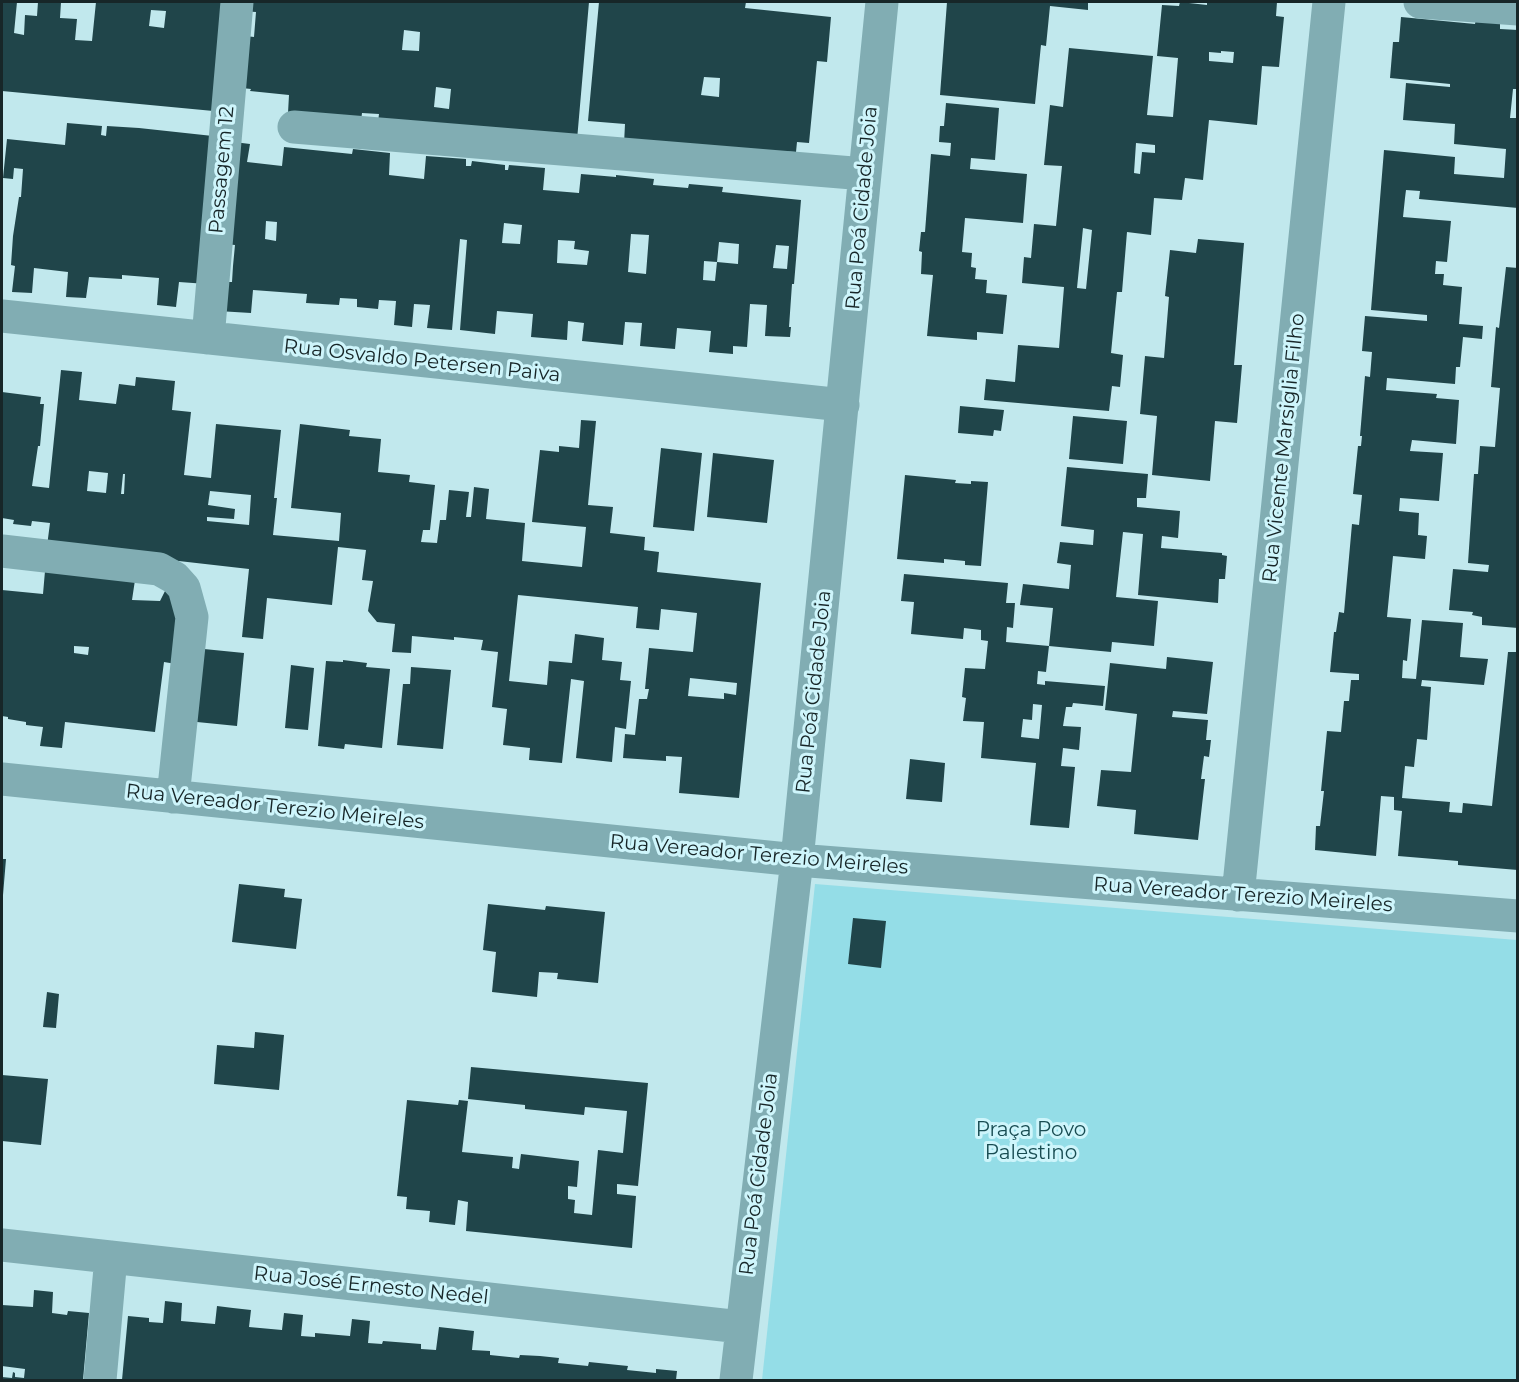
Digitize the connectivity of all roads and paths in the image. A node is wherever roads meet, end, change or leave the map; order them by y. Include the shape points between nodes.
1 (237, 2) edge
2 (882, 2) edge
3 (1329, 2) edge
4 (1420, 2) edge
5 (1518, 9) edge
6 (294, 127) dead end
7 (865, 174) junction
8 (2, 316) edge
9 (208, 338) junction
10 (843, 405) junction
11 (2, 551) edge
12 (2, 779) edge
13 (172, 797) junction
14 (797, 860) junction
15 (1238, 895) junction
16 (1518, 916) edge
17 (2, 1245) edge
18 (111, 1257) junction
19 (741, 1327) junction
20 (100, 1380) edge
21 (736, 1380) edge

1 - 9 street, Passagem 12
2 - 7 street, Rua Poá Cidade Joia
3 - 15 street, Rua Vicente Marsiglia Filho
4 - 5 street
6 - 7 street
7 - 10 street, Rua Poá Cidade Joia
8 - 9 street, Rua Osvaldo Petersen Paiva
9 - 10 street, Rua Osvaldo Petersen Paiva
10 - 14 street, Rua Poá Cidade Joia
11 - 13 street via 159,569 184,588 192,617
12 - 13 street, Rua Vereador Terezio Meireles
13 - 14 street, Rua Vereador Terezio Meireles
14 - 15 street, Rua Vereador Terezio Meireles
14 - 19 street, Rua Poá Cidade Joia
15 - 16 street, Rua Vereador Terezio Meireles
17 - 18 street, Rua José Ernesto Nedel
18 - 19 street, Rua José Ernesto Nedel
18 - 20 street
19 - 21 street, Rua Poá Cidade Joia

